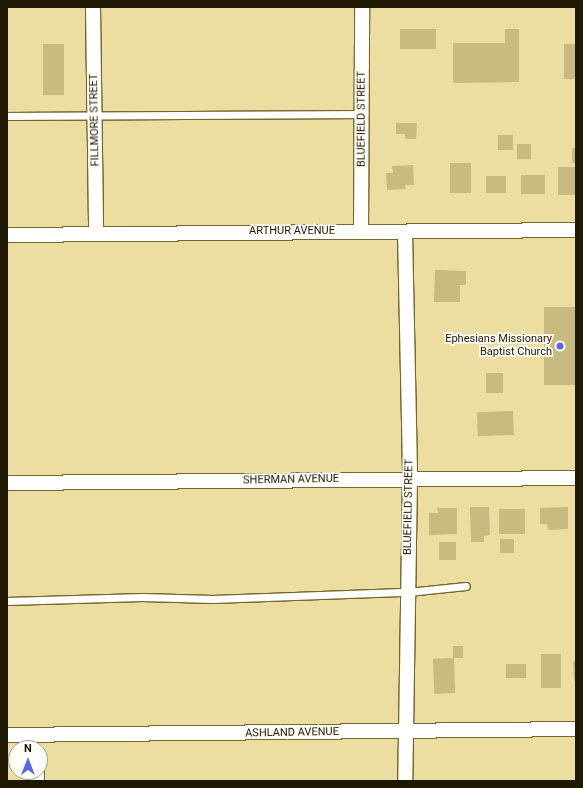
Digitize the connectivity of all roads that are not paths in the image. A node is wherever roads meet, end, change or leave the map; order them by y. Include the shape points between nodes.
1 (94, 7) edge
2 (362, 7) edge
3 (362, 114) junction
4 (7, 116) edge
5 (96, 117) junction
6 (576, 230) edge
7 (361, 231) junction
8 (405, 232) junction
9 (96, 233) junction
10 (7, 235) edge
11 (576, 478) edge
12 (410, 479) junction
13 (7, 483) edge
14 (466, 586) dead end
15 (408, 592) junction
16 (7, 601) edge
17 (576, 729) edge
18 (405, 732) junction
19 (7, 735) edge
20 (28, 740) edge
21 (48, 742) edge
22 (405, 781) edge

1 - 5 street, FILLMORE STREET
2 - 3 street, BLUEFIELD STREET
3 - 5 lane
3 - 7 street, BLUEFIELD STREET
4 - 5 lane
5 - 9 street, FILLMORE STREET
6 - 8 street, ARTHUR AVENUE
7 - 8 street, ARTHUR AVENUE
7 - 9 street, ARTHUR AVENUE
8 - 12 street, BLUEFIELD STREET
9 - 10 street, ARTHUR AVENUE
11 - 12 street, SHERMAN AVENUE
12 - 13 street, SHERMAN AVENUE
12 - 15 street, BLUEFIELD STREET
14 - 15 lane
15 - 16 lane via 213,599 142,596
15 - 18 street, BLUEFIELD STREET
17 - 18 street, ASHLAND AVENUE
18 - 21 street, ASHLAND AVENUE
18 - 22 street, BLUEFIELD STREET
19 - 20 street, ASHLAND AVENUE

